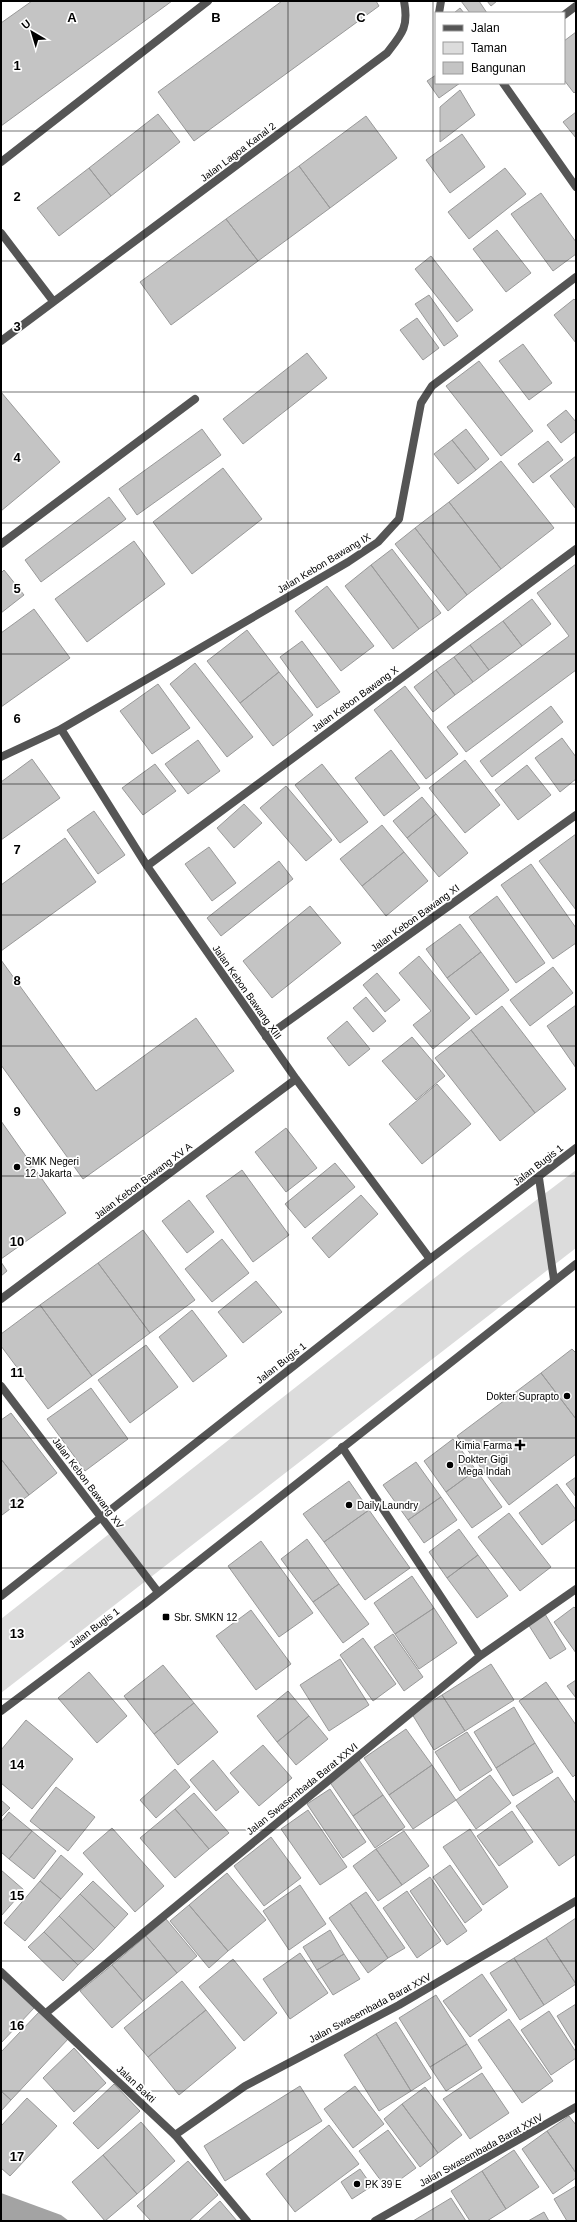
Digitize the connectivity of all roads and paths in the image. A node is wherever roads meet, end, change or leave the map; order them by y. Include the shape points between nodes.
1 (208, 1) edge
2 (404, 1) edge
3 (441, 1) edge
4 (576, 6) edge
5 (439, 12) edge
6 (565, 14) edge
7 (504, 84) edge
8 (1, 162) edge
9 (576, 187) edge
10 (1, 233) edge
11 (576, 277) edge
12 (53, 301) junction
13 (1, 341) edge
14 (195, 399) dead end
15 (1, 544) edge
16 (576, 549) edge
17 (61, 729) junction
18 (1, 757) edge
19 (576, 815) edge
20 (147, 866) junction
21 (266, 1037) junction
22 (296, 1079) junction
23 (576, 1148) edge
24 (540, 1178) junction
25 (430, 1259) junction
26 (576, 1264) edge
27 (554, 1280) junction
28 (1, 1299) edge
29 (1, 1386) edge
30 (342, 1447) junction
31 (101, 1517) junction
32 (576, 1589) edge
33 (158, 1592) junction
34 (1, 1596) edge
35 (480, 1656) junction
36 (1, 1711) edge
37 (576, 1901) edge
38 (1, 1972) edge
39 (46, 2013) junction
40 (576, 2107) edge
41 (175, 2136) junction
42 (247, 2221) edge
43 (375, 2221) edge

1 - 8 street
2 - 12 street, Jalan Lagoa Kanal 2 via 407,16 404,31 387,53
3 - 5 street
4 - 6 street
7 - 9 street
10 - 12 street
11 - 17 street, Jalan Kebon Bawang IX via 432,386 421,403 398,519 378,542
12 - 13 street, Jalan Lagoa Kanal 2
14 - 15 street
16 - 20 street, Jalan Kebon Bawang X
17 - 18 street, Jalan Kebon Bawang IX
17 - 20 street, Jalan Kebon Bawang XIII
19 - 21 street, Jalan Kebon Bawang XI
20 - 21 street, Jalan Kebon Bawang XIII
21 - 22 street, Jalan Kebon Bawang XIII
22 - 25 street, Jalan Kebon Bawang XIII
22 - 28 street, Jalan Kebon Bawang XV A
23 - 24 street, Jalan Bugis 1
24 - 25 street, Jalan Bugis 1
24 - 27 street
25 - 31 street, Jalan Bugis 1
26 - 27 street, Jalan Bugis 1
27 - 30 street, Jalan Bugis 1
29 - 31 street, Jalan Kebon Bawang XV
30 - 33 street, Jalan Bugis 1
30 - 35 street
31 - 33 street, Jalan Kebon Bawang XV
31 - 34 street, Jalan Bugis 1
32 - 35 street, Jalan Swasembada Barat XXVI
33 - 36 street, Jalan Bugis 1
35 - 39 street, Jalan Swasembada Barat XXVI
37 - 41 street, Jalan Swasembada Barat XXV via 399,2005 245,2086
38 - 39 street, Jalan Bakti
39 - 41 street, Jalan Bakti
40 - 43 street, Jalan Swasembada Barat XXIV
41 - 42 street, Jalan Bakti

